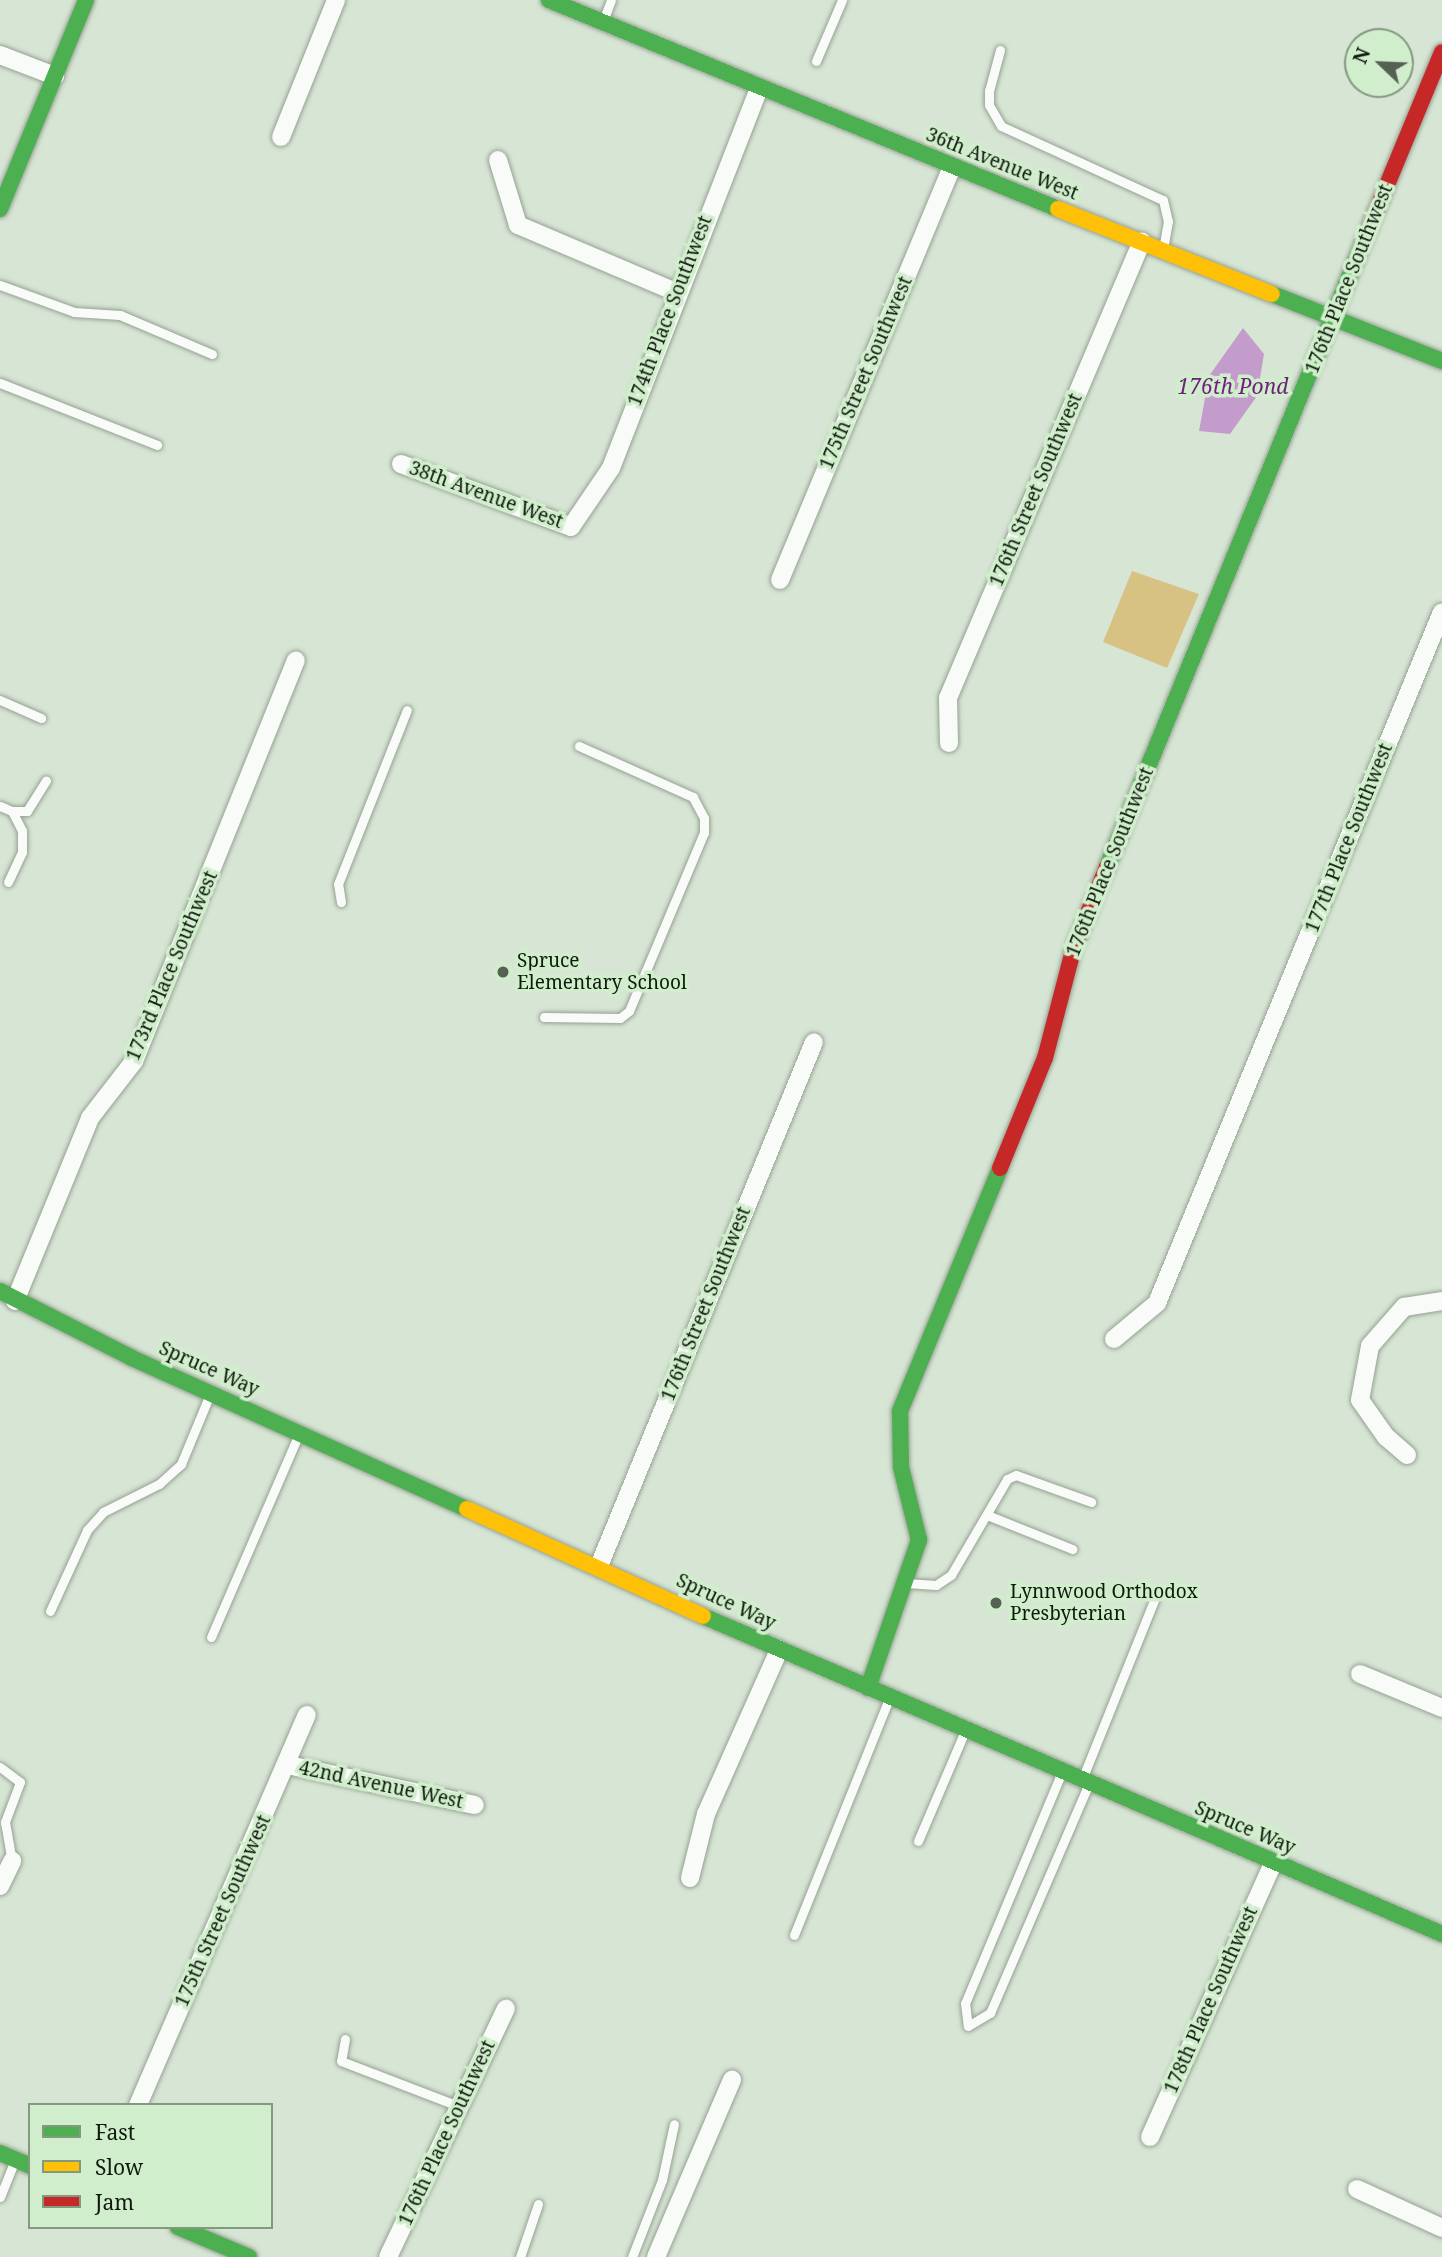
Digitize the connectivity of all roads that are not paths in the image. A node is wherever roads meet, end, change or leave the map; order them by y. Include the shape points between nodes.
1 (86, 0) edge
2 (336, 0) edge
3 (549, 0) edge
4 (611, 0) edge
5 (842, 0) edge
6 (602, 22) junction
7 (1000, 50) dead end
8 (1442, 52) edge
9 (0, 55) edge
10 (816, 61) dead end
11 (55, 76) junction
12 (759, 88) junction
13 (281, 137) dead end
14 (498, 160) dead end
15 (952, 167) junction
16 (0, 209) edge
17 (1142, 242) junction
18 (1163, 250) junction
19 (0, 285) edge
20 (676, 292) junction
21 (1334, 318) junction
22 (212, 354) dead end
23 (1442, 361) edge
24 (0, 383) edge
25 (158, 445) dead end
26 (401, 464) dead end
27 (571, 527) joint
28 (780, 580) dead end
29 (1442, 612) edge
30 (296, 660) dead end
31 (0, 700) edge
32 (407, 710) dead end
33 (41, 718) dead end
34 (949, 743) dead end
35 (579, 746) dead end
36 (46, 780) dead end
37 (0, 806) edge
38 (12, 811) junction
39 (8, 882) dead end
40 (341, 902) dead end
41 (544, 1017) dead end
42 (814, 1042) dead end
43 (0, 1291) edge
44 (15, 1301) junction
45 (1442, 1301) edge
46 (1114, 1339) dead end
47 (210, 1392) junction
48 (299, 1432) junction
49 (1407, 1455) dead end
50 (1091, 1502) dead end
51 (987, 1515) junction
52 (1072, 1549) dead end
53 (599, 1566) junction
54 (904, 1583) junction
55 (1154, 1600) dead end
56 (50, 1611) dead end
57 (211, 1637) dead end
58 (779, 1650) junction
59 (1360, 1674) dead end
60 (868, 1688) junction
61 (890, 1698) junction
62 (1442, 1708) edge
63 (307, 1715) dead end
64 (965, 1731) junction
65 (288, 1765) junction
66 (0, 1767) edge
67 (1061, 1773) junction
68 (1084, 1783) junction
69 (475, 1805) dead end
70 (918, 1841) dead end
71 (12, 1861) joint
72 (1273, 1863) junction
73 (690, 1878) dead end
74 (0, 1886) edge
75 (1442, 1934) edge
76 (794, 1935) dead end
77 (506, 2008) dead end
78 (345, 2039) dead end
79 (732, 2080) dead end
80 (139, 2103) edge
81 (458, 2106) junction
82 (674, 2124) dead end
83 (1150, 2137) dead end
84 (15, 2160) edge
85 (1357, 2189) dead end
86 (0, 2197) edge
87 (538, 2204) dead end
88 (1442, 2228) edge
89 (183, 2229) edge
90 (249, 2257) edge
91 (388, 2257) edge
92 (520, 2257) edge
93 (632, 2257) edge
94 (656, 2257) edge

1 - 11 street
2 - 13 street
3 - 6 street, 36th Avenue West
4 - 6 lane
5 - 10 lane
6 - 12 street, 36th Avenue West
7 - 18 lane via 989,105 1002,126 1163,200 1168,221
8 - 21 street, 176th Place Southwest
9 - 11 street
11 - 16 street
12 - 15 street, 36th Avenue West
12 - 20 street, 174th Place Southwest
14 - 20 street via 518,225
15 - 17 street, 36th Avenue West
15 - 28 street, 175th Street Southwest
17 - 18 street, 36th Avenue West
17 - 34 street, 176th Street Southwest via 948,698
18 - 21 street, 36th Avenue West
19 - 22 lane via 74,312 120,315
20 - 27 street, 174th Place Southwest via 611,468
21 - 23 street, 36th Avenue West
21 - 54 street, 176th Place Southwest via 1074,947 1045,1058 900,1411 901,1467 919,1540
24 - 25 lane
26 - 27 street, 38th Avenue West
29 - 46 street, 177th Place Southwest via 1157,1303
30 - 44 street, 173rd Place Southwest via 134,1061 90,1118
31 - 33 lane
32 - 40 lane via 338,884
35 - 41 lane via 693,797 704,818 704,833 629,1011 620,1018
36 - 38 lane via 27,811
37 - 38 lane
38 - 39 lane via 22,831 22,852
42 - 53 street, 176th Street Southwest
43 - 44 street, Spruce Way
44 - 47 street, Spruce Way
45 - 49 street via 1404,1307 1370,1346 1360,1400 1386,1437
47 - 48 street, Spruce Way
47 - 56 lane via 181,1464 159,1484 103,1512 87,1530
48 - 53 street, Spruce Way
48 - 57 lane
50 - 51 lane via 1016,1475 1007,1479
51 - 52 lane
51 - 54 lane via 944,1581 924,1586
53 - 58 street, Spruce Way
54 - 60 street, 176th Place Southwest
55 - 68 lane
58 - 60 street, Spruce Way
58 - 73 street via 706,1814
59 - 62 street
60 - 61 street, Spruce Way
61 - 64 street, Spruce Way
61 - 76 lane
63 - 65 street, 175th Street Southwest
64 - 67 street, Spruce Way
64 - 70 lane
65 - 69 street, 42nd Avenue West
65 - 80 street, 175th Street Southwest
66 - 71 lane via 20,1782 5,1822
67 - 68 street, Spruce Way
67 - 68 lane via 965,2003 968,2026 990,2013
68 - 72 street, Spruce Way
71 - 74 street
72 - 75 street, Spruce Way
72 - 83 street, 178th Place Southwest
77 - 81 street, 176th Place Southwest
78 - 81 lane via 341,2061
79 - 94 street
81 - 91 street, 176th Place Southwest
82 - 93 lane via 663,2180
84 - 86 lane
85 - 88 street
87 - 92 lane
89 - 90 street

